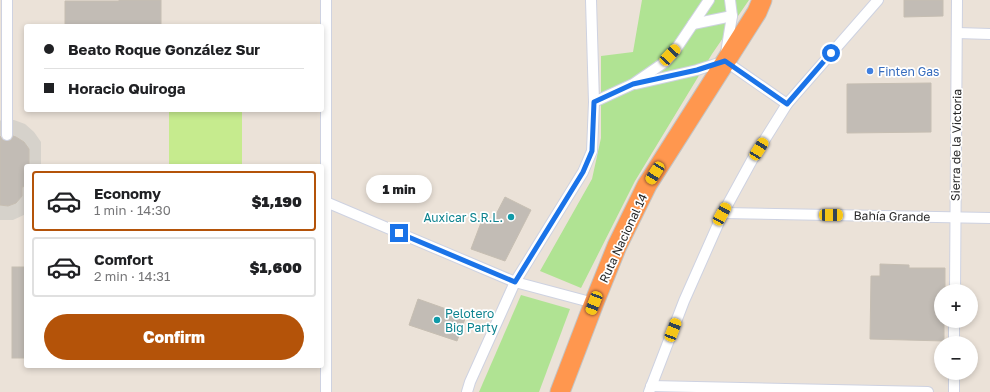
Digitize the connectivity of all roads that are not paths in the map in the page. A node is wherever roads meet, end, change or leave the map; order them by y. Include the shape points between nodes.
1 (7, 0) edge
2 (326, 0) edge
3 (591, 0) edge
4 (709, 0) edge
5 (730, 0) edge
6 (878, 0) edge
7 (957, 0) edge
8 (763, 4) edge
9 (732, 16) junction
10 (693, 24) junction
11 (957, 33) junction
12 (990, 34) edge
13 (725, 61) junction
14 (633, 84) junction
15 (594, 102) junction
16 (787, 104) junction
17 (7, 135) dead end
18 (326, 202) junction
19 (722, 214) junction
20 (955, 217) junction
21 (990, 218) edge
22 (515, 282) junction
23 (954, 284) edge
24 (594, 303) junction
25 (954, 380) edge
26 (650, 389) edge
27 (326, 392) edge
28 (467, 392) edge
29 (560, 392) edge
30 (928, 392) edge
31 (954, 392) edge

1 - 17 street
2 - 18 street
3 - 15 street
4 - 10 street
5 - 9 street
6 - 16 street
7 - 11 street, Sierra de la Victoria
8 - 13 highway, Ruta Nacional 14
9 - 10 street
9 - 13 street
10 - 14 street via 664,62
11 - 12 street
11 - 20 street, Sierra de la Victoria
13 - 14 street
13 - 16 street
13 - 24 highway, Ruta Nacional 14 via 647,185 617,246
14 - 15 street
15 - 22 street via 592,151 583,172
16 - 19 street
18 - 22 street
18 - 27 street
19 - 20 street, Bahía Grande
19 - 26 street
20 - 21 street, Bahía Grande
20 - 23 street, Sierra de la Victoria
22 - 24 street
22 - 28 street
24 - 29 highway, Ruta Nacional 14
25 - 31 street
26 - 30 street

